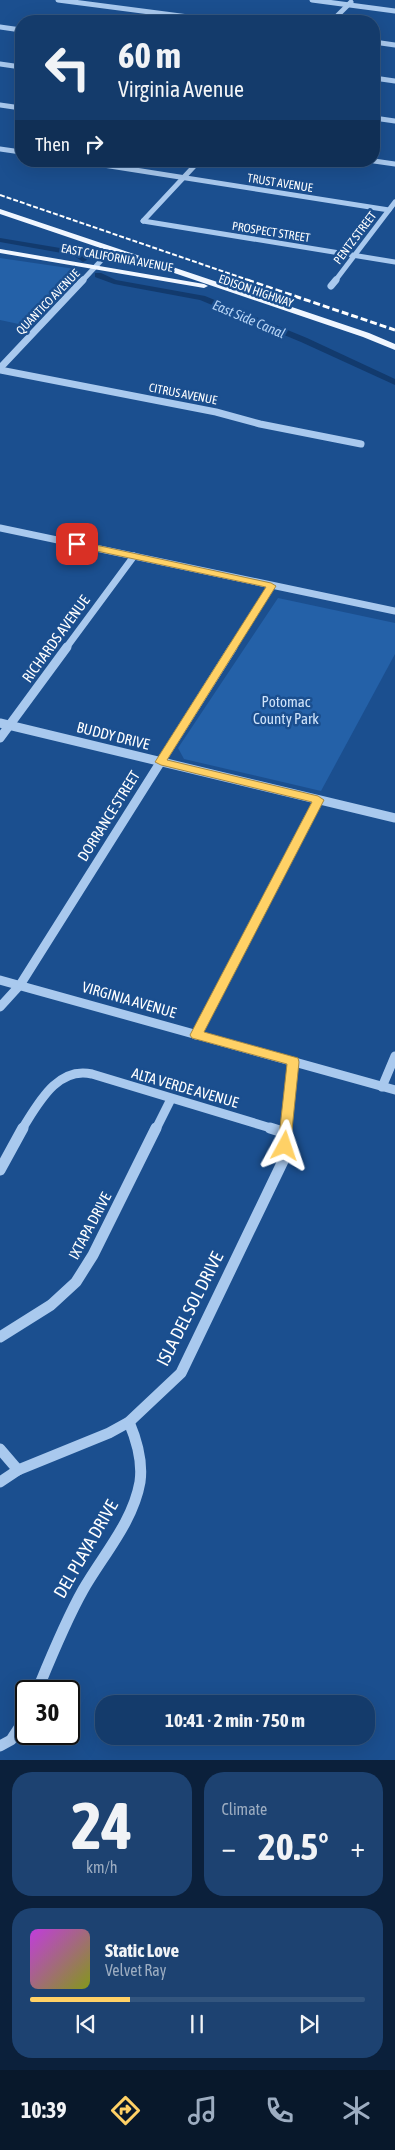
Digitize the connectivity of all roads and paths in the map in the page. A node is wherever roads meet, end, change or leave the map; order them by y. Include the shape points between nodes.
1 (58, 0) edge
2 (312, 0) edge
3 (352, 0) edge
4 (348, 4) junction
5 (395, 10) edge
6 (173, 15) edge
7 (338, 15) edge
8 (0, 27) edge
9 (15, 29) edge
10 (380, 43) edge
11 (395, 45) edge
12 (0, 64) edge
13 (15, 66) edge
14 (380, 79) edge
15 (395, 81) edge
16 (0, 105) edge
17 (15, 107) edge
18 (380, 119) edge
19 (395, 121) edge
20 (0, 149) edge
21 (15, 151) edge
22 (380, 162) edge
23 (395, 164) edge
24 (115, 167) edge
25 (193, 167) edge
26 (183, 178) junction
27 (395, 202) edge
28 (389, 210) junction
29 (0, 212) edge
30 (0, 250) edge
31 (111, 250) junction
32 (355, 256) junction
33 (395, 262) edge
34 (96, 267) junction
35 (204, 286) junction
36 (331, 286) dead end
37 (230, 288) junction
38 (395, 348) edge
39 (0, 369) edge
40 (361, 444) dead end
41 (0, 528) edge
42 (134, 556) junction
43 (271, 586) junction
44 (395, 611) edge
45 (0, 723) edge
46 (9, 725) junction
47 (0, 738) edge
48 (161, 762) junction
49 (318, 800) junction
50 (395, 818) edge
51 (0, 980) edge
52 (20, 985) junction
53 (0, 1007) edge
54 (196, 1035) junction
55 (395, 1056) edge
56 (293, 1062) junction
57 (382, 1087) junction
58 (395, 1090) edge
59 (171, 1099) junction
60 (286, 1133) junction
61 (0, 1170) edge
62 (0, 1337) edge
63 (129, 1422) junction
64 (0, 1449) edge
65 (18, 1470) junction
66 (0, 1482) edge
67 (42, 1680) edge
68 (15, 1734) edge
69 (0, 1746) edge

1 - 6 street
2 - 4 street
3 - 4 street
4 - 5 street
4 - 7 street
8 - 9 street
10 - 11 street
12 - 13 street
14 - 15 street
16 - 17 street
18 - 19 street
20 - 21 street
22 - 23 street
24 - 26 street, TRUST AVENUE
25 - 26 street
26 - 28 street, TRUST AVENUE
26 - 32 street, PROSPECT STREET via 143,221
27 - 28 street, PENTZ STREET
28 - 32 street, PENTZ STREET
29 - 31 main road, EDISON HIGHWAY
30 - 34 main road, EAST CALIFORNIA AVENUE
31 - 34 street, QUANTICO AVENUE
31 - 35 main road, EDISON HIGHWAY
31 - 37 main road, EDISON HIGHWAY
32 - 33 street, PROSPECT STREET
32 - 36 street, PENTZ STREET
34 - 35 main road, EAST CALIFORNIA AVENUE
34 - 39 street, QUANTICO AVENUE
35 - 37 main road, EAST CALIFORNIA AVENUE
35 - 38 main road, EDISON HIGHWAY via 358,339
37 - 38 main road, EDISON HIGHWAY
39 - 40 street, CITRUS AVENUE
41 - 42 street
42 - 43 street
42 - 46 street, RICHARDS AVENUE
43 - 44 street
43 - 48 street, DORRANCE STREET
45 - 46 street, BUDDY DRIVE
46 - 47 street, RICHARDS AVENUE
46 - 48 street, BUDDY DRIVE
48 - 49 street, BUDDY DRIVE
48 - 52 street, DORRANCE STREET
49 - 50 street, BUDDY DRIVE
49 - 54 street
51 - 52 street, VIRGINIA AVENUE
52 - 53 street, DORRANCE STREET
52 - 54 street, VIRGINIA AVENUE
54 - 56 street, VIRGINIA AVENUE
55 - 57 street
56 - 57 street, VIRGINIA AVENUE
56 - 60 street, ISLA DEL SOL DRIVE
57 - 58 street, VIRGINIA AVENUE
59 - 60 street, ALTA VERDE AVENUE
59 - 61 street, ALTA VERDE AVENUE via 76,1072 57,1081 43,1096
59 - 62 street, IXTAPA DRIVE via 93,1255 76,1282 51,1305
60 - 63 street, ISLA DEL SOL DRIVE via 284,1159 181,1373
63 - 65 street, ISLA DEL SOL DRIVE
63 - 67 street, DEL PLAYA DRIVE via 141,1453 140,1480 133,1508 66,1621
64 - 65 street
65 - 66 street, ISLA DEL SOL DRIVE
68 - 69 street

